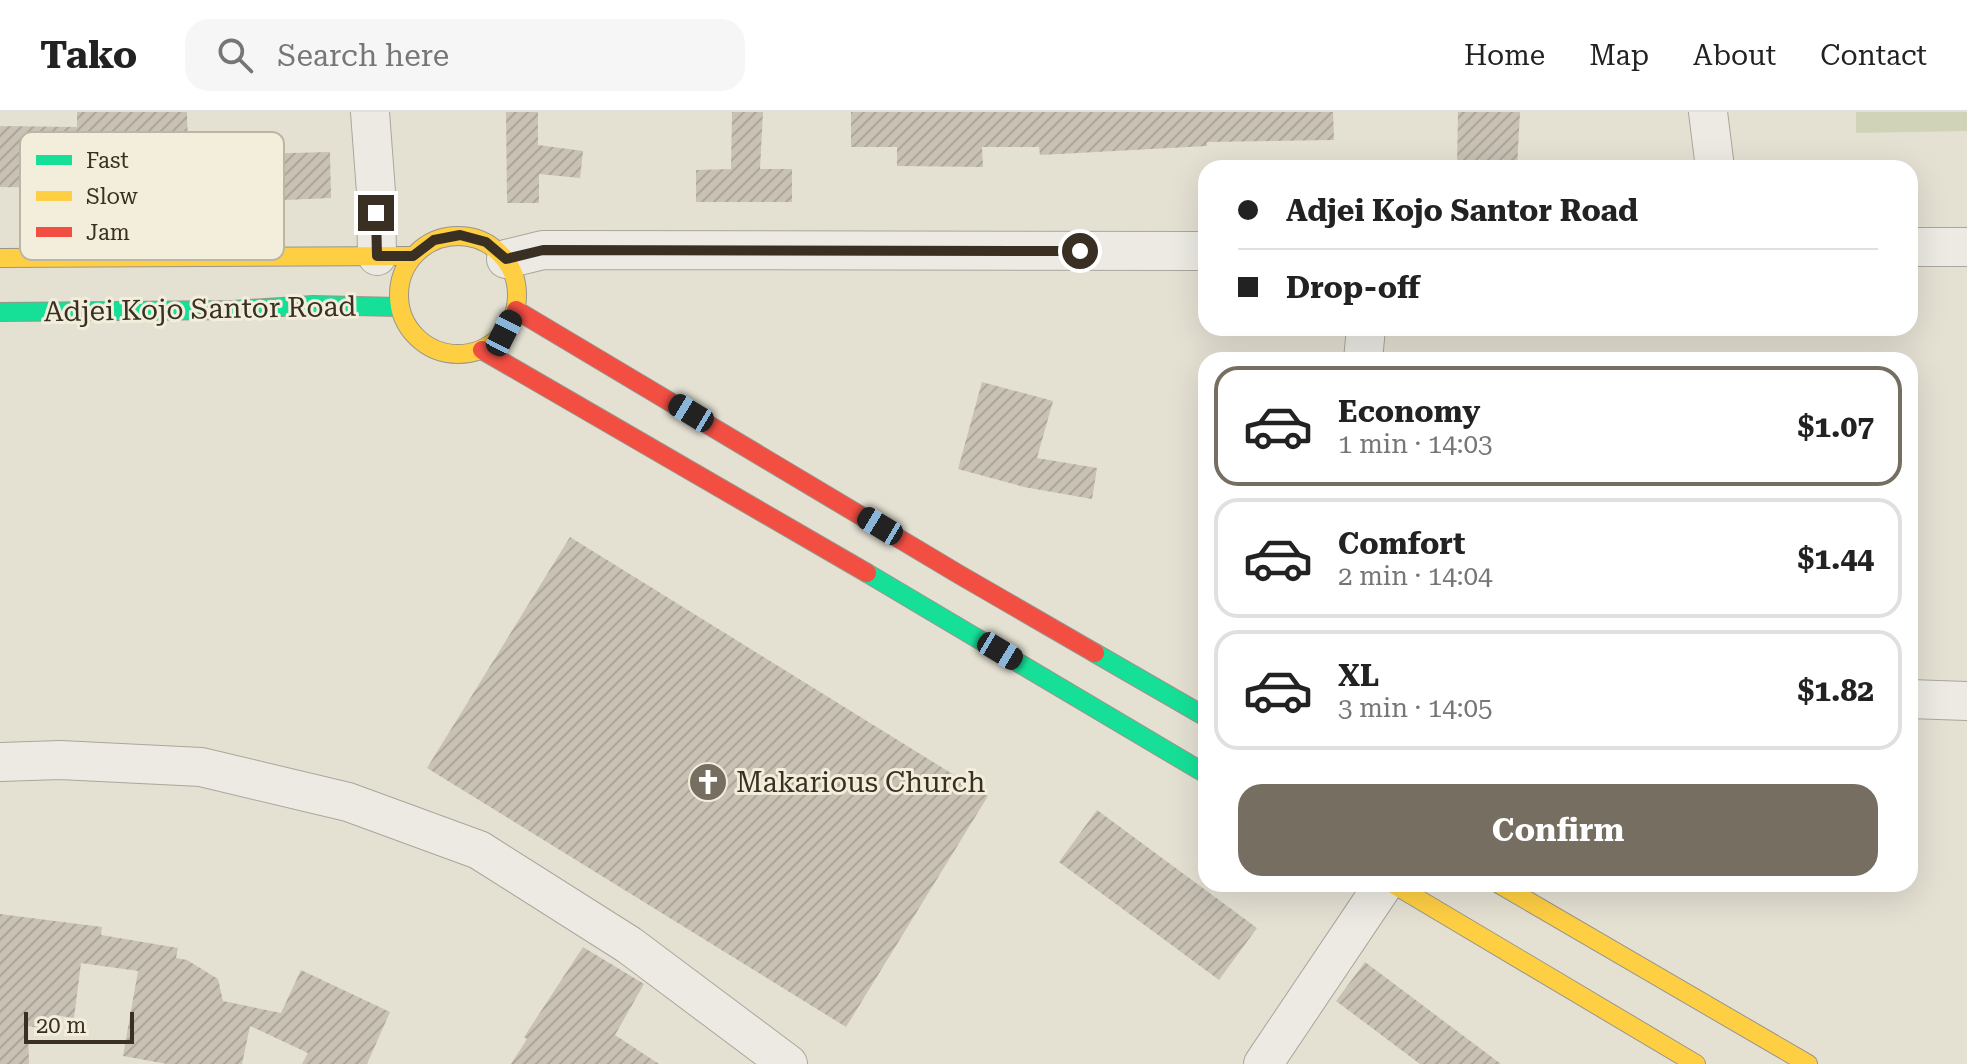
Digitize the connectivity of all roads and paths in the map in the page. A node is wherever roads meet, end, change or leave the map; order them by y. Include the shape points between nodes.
1 (370, 112) edge
2 (1708, 112) edge
3 (1714, 160) edge
4 (1918, 247) edge
5 (1967, 247) edge
6 (1198, 251) edge
7 (395, 256) junction
8 (284, 257) edge
9 (0, 258) edge
10 (20, 258) edge
11 (506, 259) junction
12 (399, 307) junction
13 (516, 310) junction
14 (0, 312) edge
15 (482, 350) junction
16 (1918, 699) edge
17 (1967, 701) edge
18 (1198, 712) edge
19 (0, 762) edge
20 (1198, 769) edge
21 (1379, 892) edge
22 (1406, 892) edge
23 (1513, 892) edge
24 (788, 1064) edge
25 (1263, 1064) edge
26 (1696, 1064) edge
27 (1808, 1064) edge

1 - 7 street via 376,192
2 - 3 street
4 - 5 street
6 - 11 street via 543,250
7 - 8 street, Adjei Kojo Santor Road
7 - 11 street via 460,235 486,242
7 - 12 street
9 - 10 street, Adjei Kojo Santor Road
11 - 13 street via 517,283
12 - 14 street, Adjei Kojo Santor Road
12 - 15 street via 410,331 431,349 456,355
13 - 15 street via 504,333
13 - 18 street
15 - 20 street
16 - 17 street
19 - 24 street via 201,767 348,802 479,850 629,945
21 - 25 street
22 - 26 street
23 - 27 street

